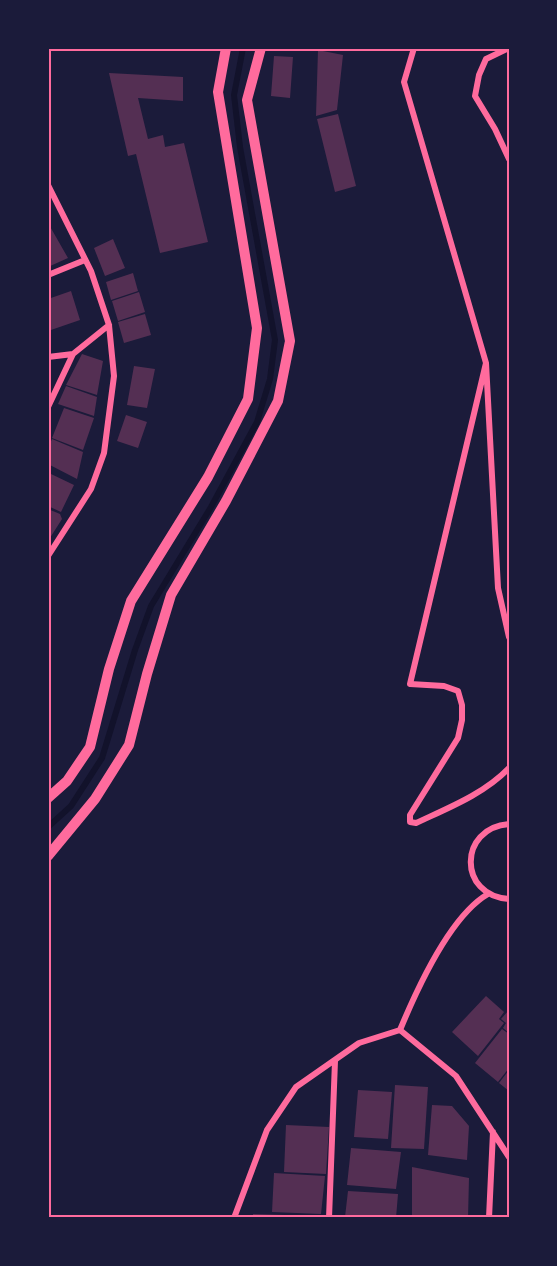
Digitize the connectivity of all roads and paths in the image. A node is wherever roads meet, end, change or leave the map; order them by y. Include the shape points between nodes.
1 (226, 48) edge
2 (261, 48) edge
3 (414, 48) edge
4 (509, 48) edge
5 (509, 159) edge
6 (48, 185) edge
7 (85, 260) junction
8 (48, 275) edge
9 (109, 325) junction
10 (73, 354) junction
11 (48, 357) edge
12 (486, 363) junction
13 (48, 407) edge
14 (48, 556) edge
15 (509, 637) edge
16 (509, 768) edge
17 (48, 798) edge
18 (509, 824) edge
19 (48, 856) edge
20 (488, 894) junction
21 (509, 899) edge
22 (400, 1030) junction
23 (335, 1061) junction
24 (493, 1132) junction
25 (509, 1157) edge
26 (234, 1218) edge
27 (329, 1218) edge
28 (489, 1218) edge

1 - 17 main road via 218,92 257,328 248,399 207,477 131,601 90,747 67,781
2 - 19 main road via 247,100 290,341 278,401 171,595 129,746 95,800
3 - 12 street via 404,82
4 - 5 street via 486,59 475,96
6 - 7 street
7 - 8 street
7 - 9 street
9 - 10 street
9 - 14 street via 114,376 104,453 91,489
10 - 11 street
10 - 13 street
12 - 15 street via 498,588
12 - 16 street via 410,684 458,691 462,720 458,738 410,815 410,822 416,823 472,796
18 - 20 street via 485,832 472,852 473,876
20 - 21 street
20 - 22 street via 476,901 450,934 413,998
22 - 23 street via 359,1043
22 - 24 street via 456,1076
23 - 26 street via 296,1087 267,1130
23 - 27 street
24 - 25 street
24 - 28 street

